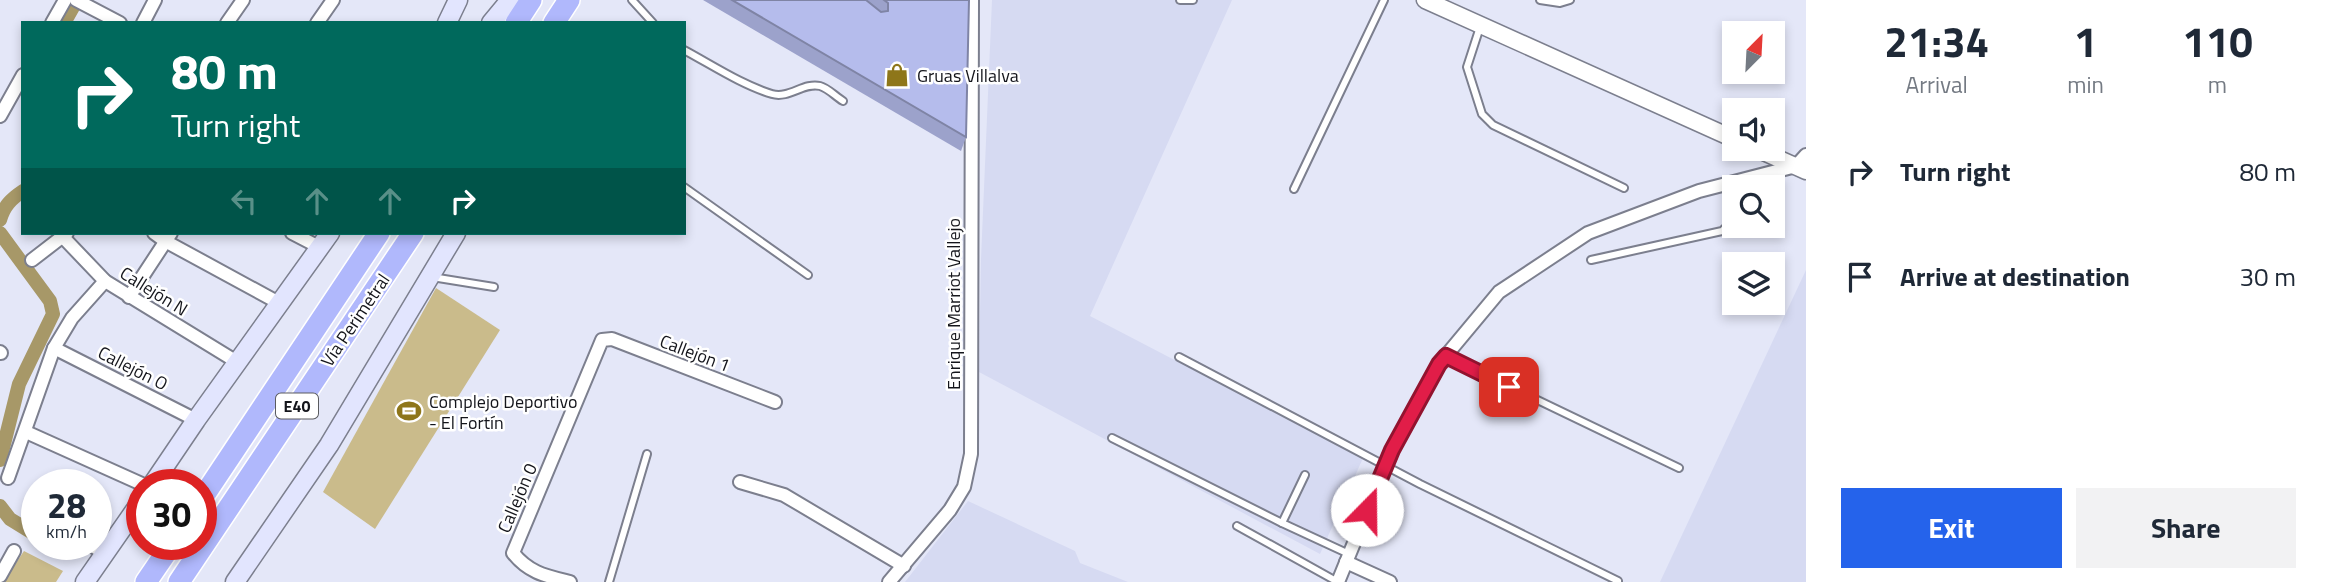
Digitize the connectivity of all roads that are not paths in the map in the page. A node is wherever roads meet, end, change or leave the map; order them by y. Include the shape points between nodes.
1 (65, 0) edge
2 (155, 0) edge
3 (243, 0) edge
4 (333, 0) edge
5 (458, 0) edge
6 (510, 0) edge
7 (531, 0) edge
8 (569, 0) edge
9 (576, 0) edge
10 (632, 0) edge
11 (972, 0) edge
12 (1180, 0) edge
13 (1193, 0) edge
14 (1384, 0) edge
15 (1425, 0) edge
16 (1540, 0) edge
17 (1570, 0) edge
18 (79, 2) edge
19 (53, 21) edge
20 (116, 21) edge
21 (144, 21) edge
22 (228, 21) edge
23 (318, 21) edge
24 (448, 21) edge
25 (493, 21) edge
26 (517, 21) edge
27 (555, 21) edge
28 (566, 21) edge
29 (651, 21) edge
30 (1481, 25) junction
31 (686, 51) edge
32 (21, 79) edge
33 (843, 101) dead end
34 (0, 116) edge
35 (1722, 134) edge
36 (1785, 158) edge
37 (1803, 164) edge
38 (1762, 175) edge
39 (1722, 186) edge
40 (686, 188) edge
41 (1624, 188) dead end
42 (1294, 189) dead end
43 (1722, 230) edge
44 (65, 235) edge
45 (301, 235) edge
46 (378, 235) edge
47 (412, 235) edge
48 (455, 235) edge
49 (168, 237) edge
50 (324, 240) edge
51 (32, 260) dead end
52 (1591, 260) dead end
53 (808, 275) dead end
54 (430, 277) junction
55 (104, 281) junction
56 (494, 287) dead end
57 (129, 297) junction
58 (279, 303) junction
59 (602, 340) joint
60 (54, 348) junction
61 (1446, 356) junction
62 (1180, 358) dead end
63 (237, 362) junction
64 (775, 402) dead end
65 (195, 420) junction
66 (26, 432) junction
67 (1112, 438) dead end
68 (647, 454) dead end
69 (1385, 465) junction
70 (1679, 468) dead end
71 (163, 469) edge
72 (1305, 475) dead end
73 (217, 476) edge
74 (126, 477) edge
75 (8, 478) dead end
76 (740, 482) dead end
77 (126, 523) edge
78 (1282, 523) junction
79 (1237, 526) dead end
80 (112, 543) edge
81 (14, 551) dead end
82 (1348, 558) junction
83 (100, 560) edge
84 (904, 566) junction
85 (0, 576) edge
86 (240, 579) edge
87 (1619, 580) edge
88 (180, 581) edge
89 (85, 582) edge
90 (570, 582) edge
91 (609, 582) edge
92 (890, 582) edge
93 (1338, 582) edge
94 (1390, 582) edge

1 - 19 street
2 - 21 street
3 - 22 street
4 - 23 street
5 - 24 main road
6 - 25 main road
7 - 26 highway
8 - 27 highway
9 - 28 main road
10 - 29 lane
11 - 84 street, Enrique Marriot Vallejo via 971,453 964,487
12 - 13 lane
14 - 42 lane
15 - 30 street
16 - 17 lane
18 - 20 street
30 - 35 street
30 - 41 lane via 1467,67 1482,114 1493,125
31 - 33 lane via 772,94 821,86
32 - 34 street
36 - 37 street
37 - 38 street
39 - 61 street via 1588,233 1499,292
40 - 53 lane
43 - 52 lane
44 - 51 street
44 - 55 street, Callejón N
45 - 50 street
46 - 73 highway, Vía Perimetral / E40
47 - 88 highway, Vía Perimetral / E40
48 - 54 main road
49 - 57 street
49 - 58 street
50 - 58 main road
54 - 56 lane
54 - 86 main road via 329,445
55 - 57 street, Callejón N
55 - 60 street via 72,318
57 - 63 street, Callejón N
58 - 63 main road
59 - 64 street, Callejón 1 via 612,339
59 - 90 street, Callejón 0 via 513,553 523,567
60 - 65 street, Callejón O
60 - 66 street
61 - 69 street
61 - 70 lane
62 - 69 lane
63 - 65 main road
65 - 71 main road
66 - 74 street
66 - 75 street
67 - 78 lane
68 - 91 lane
69 - 82 street
69 - 87 lane
72 - 78 lane
76 - 84 street via 784,495
77 - 80 main road
78 - 82 lane
79 - 93 lane
81 - 85 street
82 - 93 street
82 - 94 street
83 - 89 main road
84 - 92 street, Enrique Marriot Vallejo

